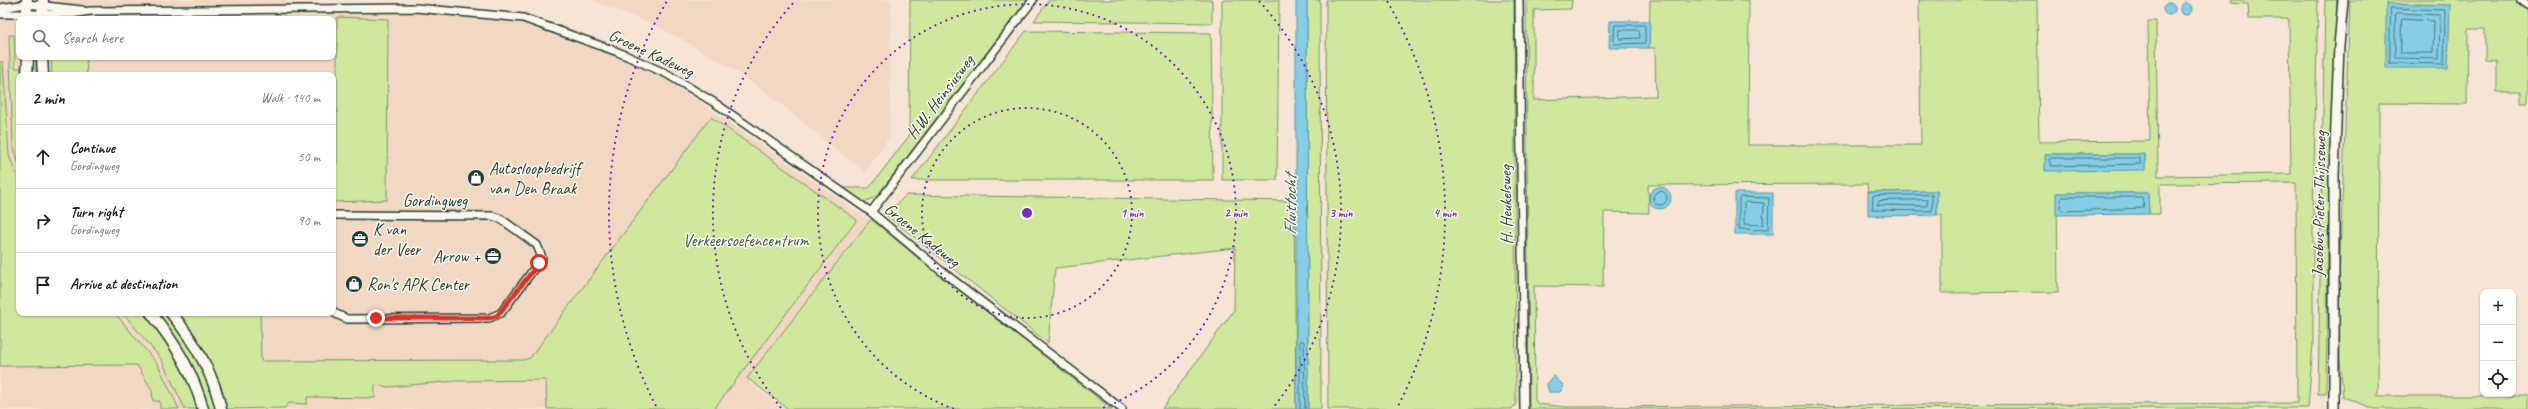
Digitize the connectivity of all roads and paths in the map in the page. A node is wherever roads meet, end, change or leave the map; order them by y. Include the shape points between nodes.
1 (1033, 0) edge
2 (1519, 0) edge
3 (2343, 0) edge
4 (2521, 0) edge
5 (2528, 5) edge
6 (0, 8) edge
7 (42, 9) edge
8 (27, 10) edge
9 (0, 14) edge
10 (28, 60) edge
11 (42, 60) edge
12 (27, 72) edge
13 (43, 72) edge
14 (871, 212) junction
15 (336, 215) edge
16 (336, 314) edge
17 (153, 316) edge
18 (173, 316) edge
19 (203, 409) edge
20 (221, 409) edge
21 (1122, 409) edge
22 (1524, 409) edge
23 (2334, 409) edge

1 - 14 street, H.W. Heinsiusweg
2 - 22 street, H. Heukelsweg
3 - 23 street, Jacobus Pieter Thijsseweg via 2334,175
4 - 5 street
6 - 8 street
7 - 8 street, Groene Kadeweg
7 - 14 street, Groene Kadeweg via 90,11 416,8 523,18 618,52 667,74 715,103
8 - 9 street
10 - 12 main road
11 - 13 main road
14 - 21 street, Groene Kadeweg via 940,270
15 - 16 street, Gordingweg via 492,216 501,219 537,245 542,258 502,313 489,318 347,319
17 - 19 main road via 181,354 194,380
18 - 20 main road via 200,351

